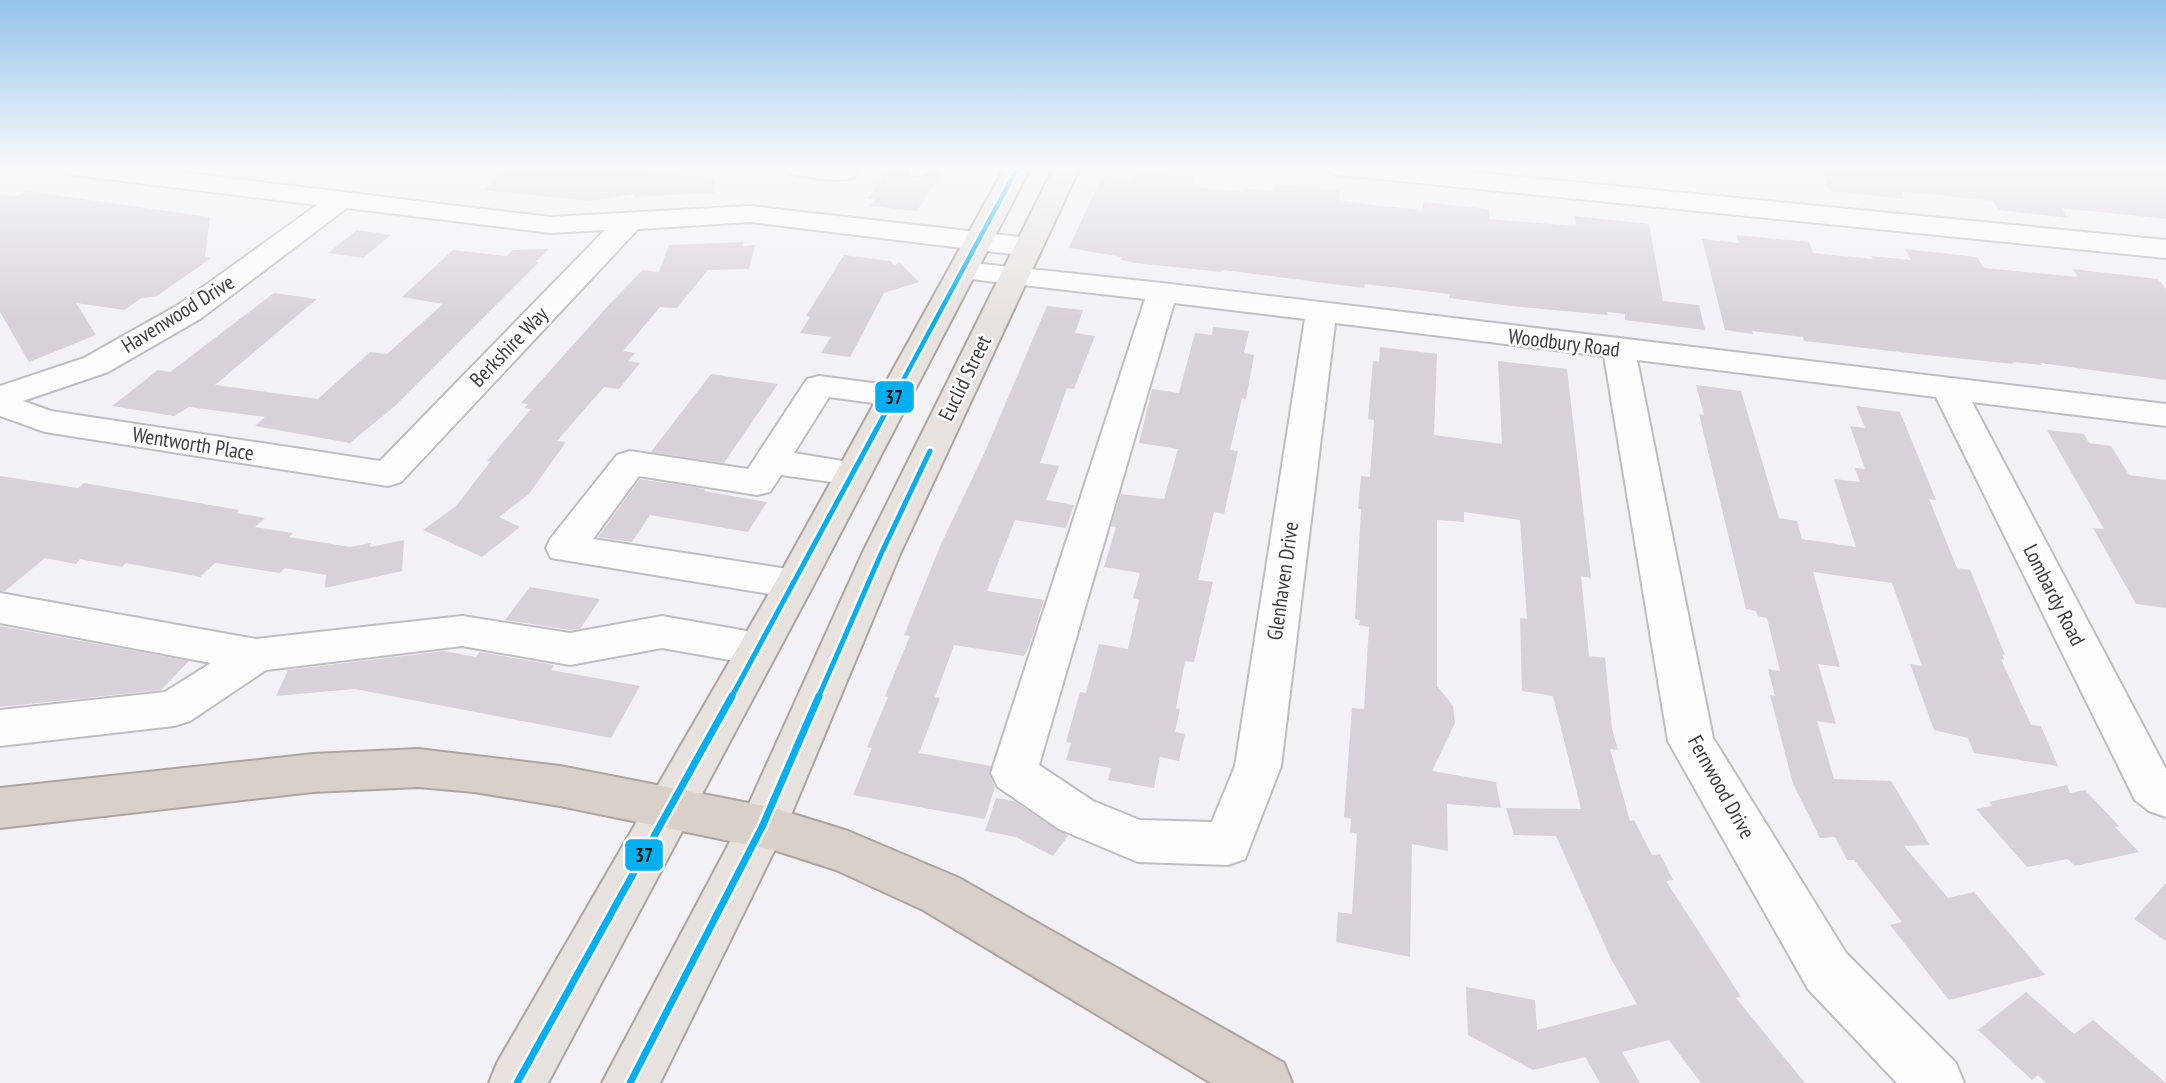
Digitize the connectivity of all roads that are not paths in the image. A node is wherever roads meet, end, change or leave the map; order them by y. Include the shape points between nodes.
1 (317, 218) edge
2 (488, 218) edge
3 (679, 218) edge
4 (769, 218) edge
5 (991, 218) edge
6 (1042, 218) edge
7 (1901, 218) edge
8 (630, 220) junction
9 (1028, 247) junction
10 (2166, 249) edge
11 (970, 256) junction
12 (1014, 277) junction
13 (1162, 292) junction
14 (1321, 313) junction
15 (1619, 349) junction
16 (1948, 388) junction
17 (895, 396) junction
18 (0, 397) edge
19 (0, 404) edge
20 (2166, 415) edge
21 (771, 462) junction
22 (854, 473) junction
23 (388, 474) joint
24 (915, 481) junction
25 (794, 584) junction
26 (0, 608) edge
27 (758, 649) junction
28 (256, 655) junction
29 (0, 728) edge
30 (2166, 797) edge
31 (0, 808) edge
32 (670, 808) junction
33 (762, 827) junction
34 (517, 1083) edge
35 (630, 1083) edge
36 (1264, 1083) edge
37 (1936, 1083) edge

1 - 18 street, Havenwood Drive via 189,312 96,365
2 - 8 street, Woodbury Road via 550,225
3 - 8 street, Woodbury Road
4 - 11 street, Woodbury Road
5 - 11 main road
6 - 9 main road, Euclid Street
7 - 10 street
8 - 23 street, Berkshire Way
9 - 11 street, Woodbury Road
9 - 12 main road, Euclid Street
11 - 12 street, Woodbury Road
11 - 17 main road
12 - 13 street, Woodbury Road
12 - 24 main road, Euclid Street
13 - 14 street, Woodbury Road
13 - 14 street, Glenhaven Drive via 1014,773 1076,815 1138,841 1227,844 1258,766
14 - 15 street, Woodbury Road
15 - 16 street, Woodbury Road
15 - 37 street, Fernwood Drive via 1690,741 1828,971
16 - 20 street, Woodbury Road
16 - 30 street, Lombardy Road via 2151,786
17 - 21 street via 819,386
17 - 22 main road
19 - 23 street, Wentworth Place via 45,421
21 - 22 street
21 - 25 street via 757,483 630,463 565,548
22 - 24 main road
22 - 25 main road
24 - 33 main road, Euclid Street
25 - 27 main road
26 - 28 street
27 - 28 street via 662,632 570,649 462,631
27 - 32 main road
28 - 29 street via 174,709
31 - 32 highway via 395,768 474,773
32 - 33 highway
32 - 34 main road
33 - 35 main road, Euclid Street
33 - 36 highway via 848,852 941,894

